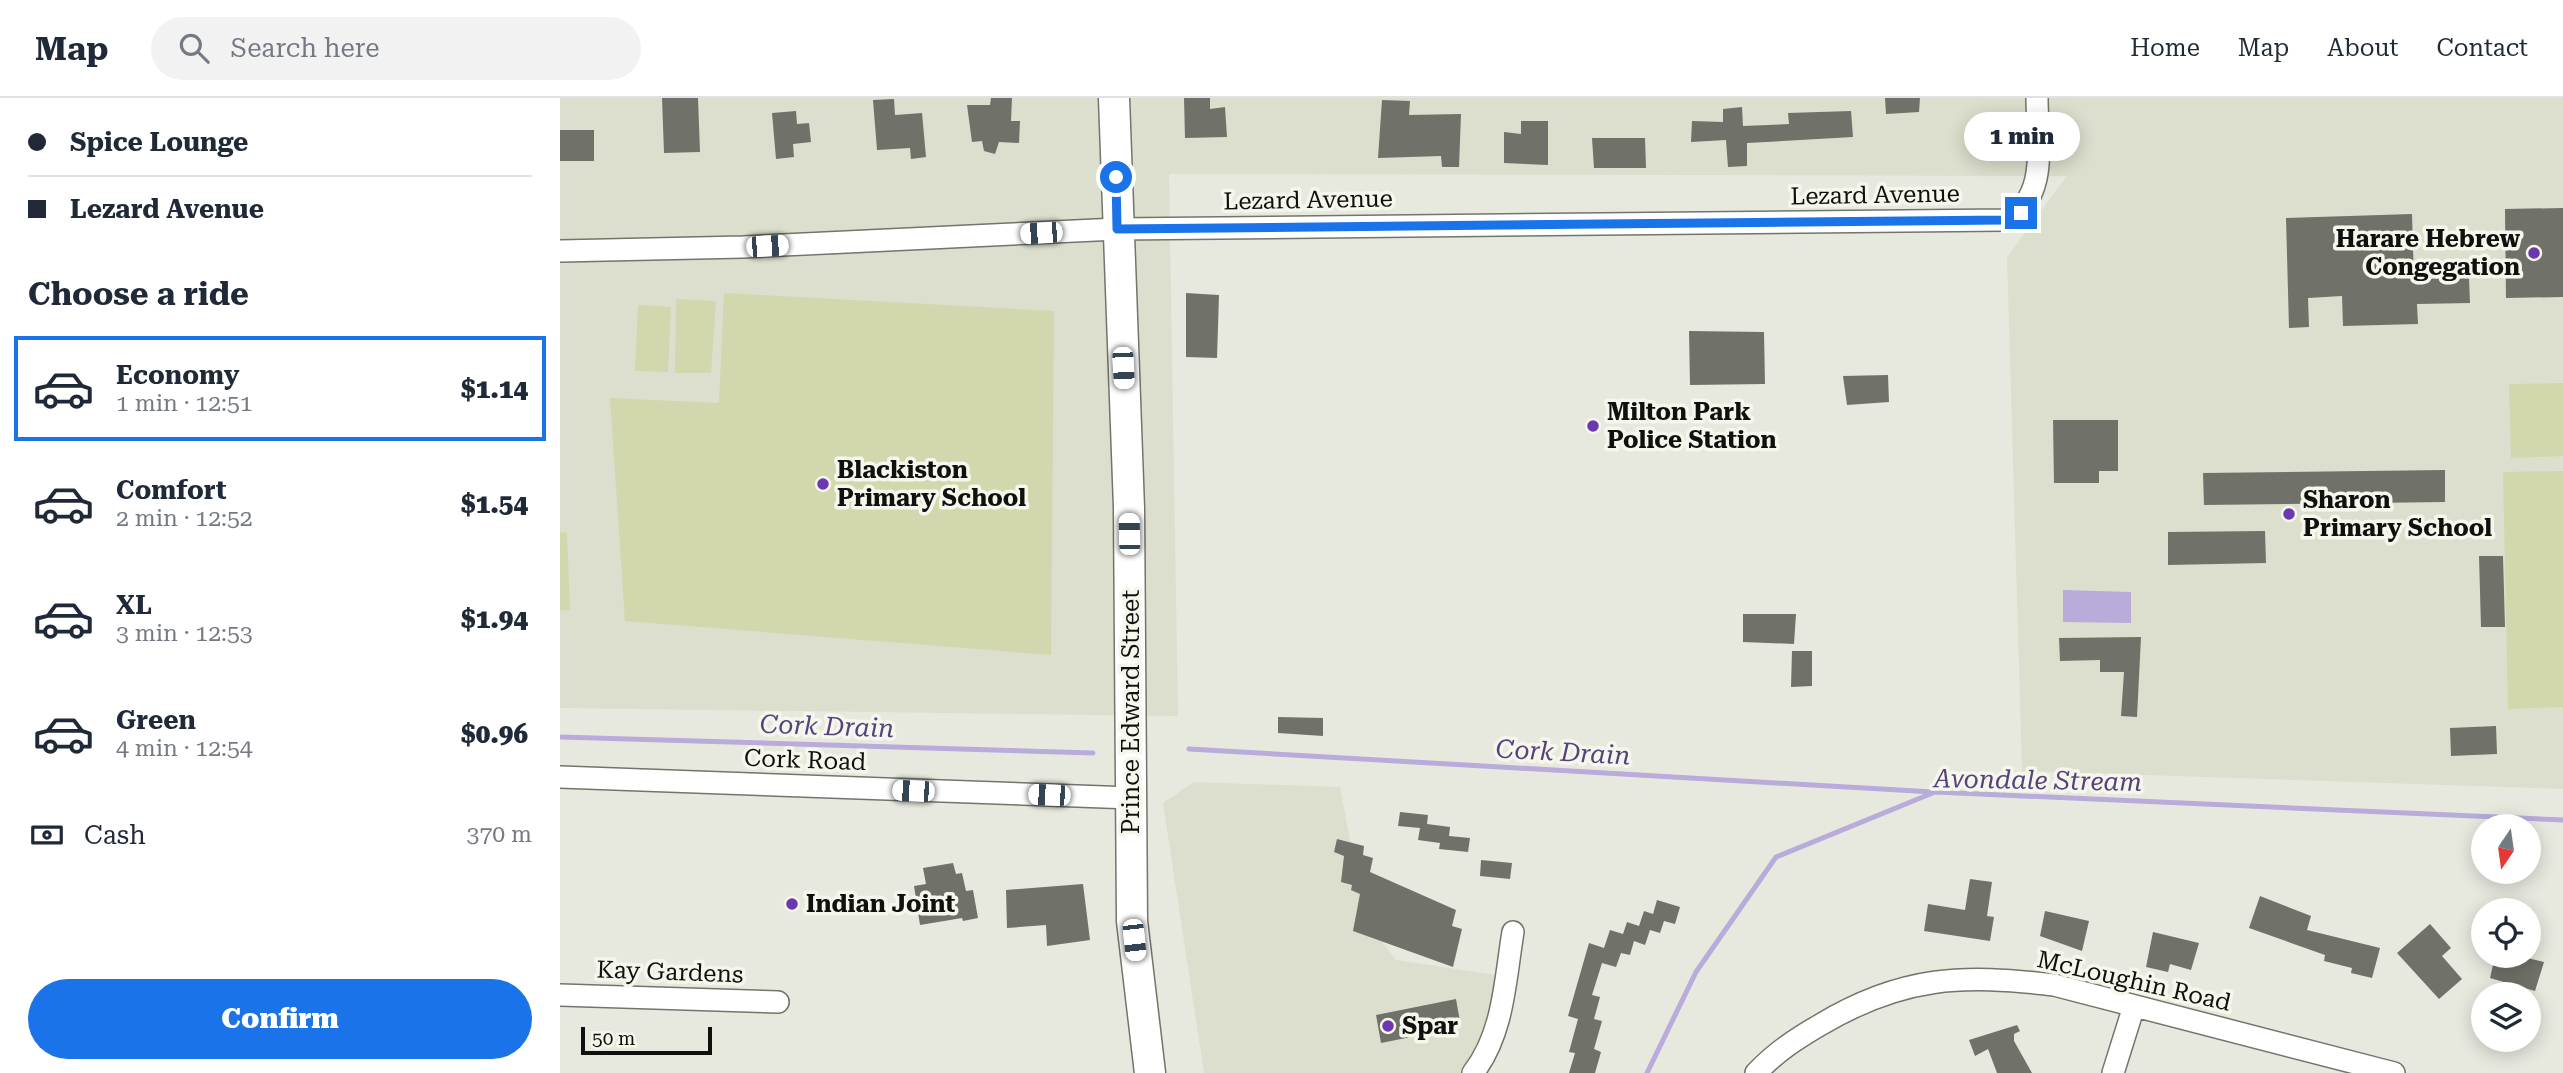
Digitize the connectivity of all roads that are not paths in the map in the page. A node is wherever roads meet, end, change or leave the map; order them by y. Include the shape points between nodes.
1 (1114, 98) edge
2 (2037, 98) edge
3 (1117, 229) junction
4 (560, 251) edge
5 (560, 777) edge
6 (1131, 798) junction
7 (1513, 932) dead end
8 (560, 995) edge
9 (778, 1002) dead end
10 (2134, 1006) junction
11 (1150, 1073) edge
12 (1473, 1073) edge
13 (1756, 1073) edge
14 (2113, 1073) edge
15 (2394, 1073) edge

1 - 3 main road, Prince Edward Street
2 - 3 street, Lezard Avenue via 2033,197 2021,213 2004,220
3 - 4 street, Lezard Avenue
3 - 6 main road, Prince Edward Street via 1129,508
5 - 6 street, Cork Road
6 - 11 main road, Prince Edward Street via 1132,920
7 - 12 street via 1497,1030
8 - 9 street, Kay Gardens
10 - 13 street, McLoughin Road via 2054,985 2003,979 1894,988 1777,1051
10 - 14 street
10 - 15 street, McLoughin Road

